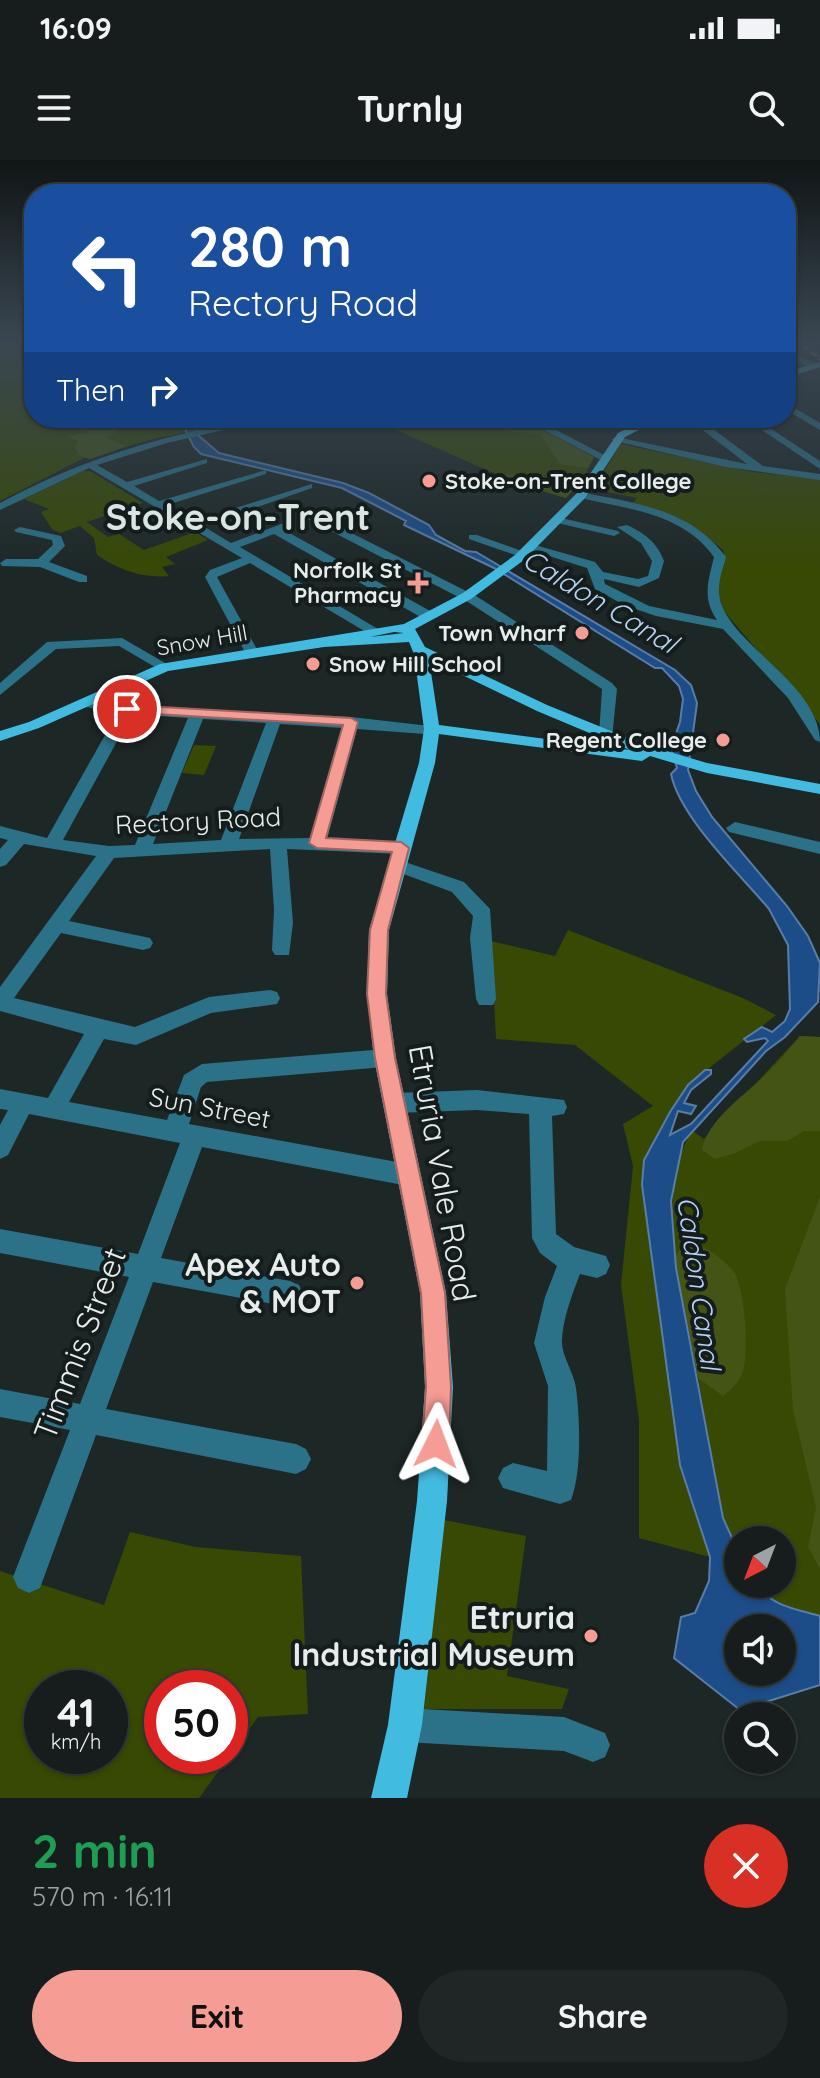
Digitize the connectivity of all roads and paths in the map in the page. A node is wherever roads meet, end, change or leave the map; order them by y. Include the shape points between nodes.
1 (219, 428) edge
2 (546, 428) edge
3 (631, 428) edge
4 (705, 428) edge
5 (763, 428) edge
6 (616, 440) junction
7 (810, 440) dead end
8 (785, 443) junction
9 (606, 455) junction
10 (203, 461) dead end
11 (87, 463) junction
12 (820, 466) edge
13 (760, 470) junction
14 (262, 472) dead end
15 (820, 477) edge
16 (124, 486) junction
17 (308, 486) dead end
18 (580, 495) junction
19 (157, 505) junction
20 (0, 507) edge
21 (557, 520) junction
22 (191, 526) junction
23 (20, 530) dead end
24 (275, 530) junction
25 (473, 537) dead end
26 (228, 548) junction
27 (527, 551) junction
28 (248, 560) junction
29 (2, 563) edge
30 (41, 563) junction
31 (597, 574) junction
32 (83, 579) dead end
33 (467, 597) junction
34 (429, 616) junction
35 (727, 625) junction
36 (410, 631) junction
37 (388, 635) junction
38 (252, 653) junction
39 (420, 660) junction
40 (165, 667) junction
41 (457, 669) junction
42 (0, 691) edge
43 (84, 703) junction
44 (127, 709) junction
45 (198, 712) junction
46 (275, 718) junction
47 (351, 722) junction
48 (428, 729) junction
49 (2, 736) edge
50 (820, 737) edge
51 (604, 742) junction
52 (820, 789) edge
53 (735, 828) dead end
54 (0, 832) edge
55 (19, 838) junction
56 (278, 843) junction
57 (317, 843) junction
58 (52, 845) junction
59 (228, 845) junction
60 (820, 848) edge
61 (109, 852) junction
62 (141, 852) junction
63 (398, 856) junction
64 (0, 861) edge
65 (57, 925) junction
66 (143, 943) dead end
67 (282, 950) dead end
68 (270, 998) dead end
69 (486, 999) dead end
70 (0, 1003) edge
71 (98, 1029) junction
72 (385, 1058) junction
73 (0, 1099) edge
74 (24, 1102) junction
75 (396, 1103) junction
76 (55, 1107) junction
77 (185, 1132) junction
78 (0, 1148) edge
79 (408, 1175) junction
80 (0, 1241) edge
81 (145, 1266) junction
82 (290, 1294) dead end
83 (0, 1403) edge
84 (88, 1420) junction
85 (296, 1459) dead end
86 (513, 1478) dead end
87 (29, 1577) dead end
88 (405, 1725) junction
89 (593, 1745) dead end
90 (389, 1798) edge

1 - 11 street
2 - 9 street
3 - 6 main road, Snow Hill
4 - 13 street
5 - 8 street
6 - 9 main road, Snow Hill
6 - 13 street
7 - 8 street
8 - 12 street
9 - 18 main road, Snow Hill
10 - 16 street
11 - 16 street
11 - 20 street
13 - 15 street
14 - 19 street
16 - 19 street
17 - 22 street
18 - 21 main road, Snow Hill
18 - 35 street via 648,510 701,535 720,557 712,591
19 - 22 street
21 - 27 main road, Snow Hill
21 - 31 street via 624,532 657,554 651,581
22 - 26 street
23 - 30 street via 57,538 59,546
24 - 26 street
24 - 33 street via 306,514
24 - 34 street
25 - 27 street
26 - 28 street
27 - 31 street via 591,565
27 - 33 main road, Snow Hill
28 - 37 street
28 - 38 street via 211,577
29 - 30 street
30 - 32 street
31 - 35 street via 599,586 636,605
33 - 34 main road, Snow Hill
33 - 51 street via 610,689
34 - 36 main road, Snow Hill
35 - 50 street via 794,696
36 - 37 main road, Snow Hill
36 - 39 main road, Etruria Vale Road
37 - 38 main road, Snow Hill
37 - 39 main road
38 - 40 main road, Snow Hill
39 - 41 main road
39 - 41 main road
39 - 48 main road, Etruria Vale Road
40 - 42 street via 114,641 52,645
40 - 43 main road, Snow Hill
41 - 51 main road
43 - 44 street
43 - 49 main road, Snow Hill
44 - 45 street
44 - 58 street
45 - 46 street
45 - 62 street
46 - 47 street
46 - 59 street
47 - 48 street
47 - 57 street
48 - 51 main road
48 - 63 main road, Etruria Vale Road via 420,792
51 - 52 main road
53 - 60 street
54 - 55 street, Rectory Road
55 - 58 street, Rectory Road
55 - 64 street
56 - 57 street, Rectory Road
56 - 59 street, Rectory Road
56 - 67 street via 287,916
57 - 63 street, Rectory Road
58 - 61 street, Rectory Road
59 - 62 street, Rectory Road
61 - 62 street, Rectory Road
61 - 65 street
63 - 69 street, Rectory Road via 458,887 483,914
63 - 72 main road, Etruria Vale Road via 376,956
65 - 66 street
65 - 70 street
68 - 71 street via 209,1005 136,1036
70 - 71 street
71 - 76 street
72 - 75 main road, Etruria Vale Road
72 - 77 street, Timmis Street via 202,1073 192,1082
73 - 74 street, Sun Street
74 - 76 street, Sun Street
74 - 78 street
75 - 79 main road, Etruria Vale Road
75 - 86 street via 477,1100 548,1107 544,1238 559,1254 584,1263 558,1297 548,1343 562,1386 560,1489
76 - 77 street, Sun Street
77 - 79 street, Sun Street
77 - 81 street, Timmis Street
79 - 88 main road, Etruria Vale Road via 433,1293 439,1387 432,1501
80 - 81 street
81 - 82 street
81 - 84 street, Timmis Street
83 - 84 street
84 - 85 street
84 - 87 street, Timmis Street
88 - 89 street via 564,1734
88 - 90 main road, Etruria Vale Road

